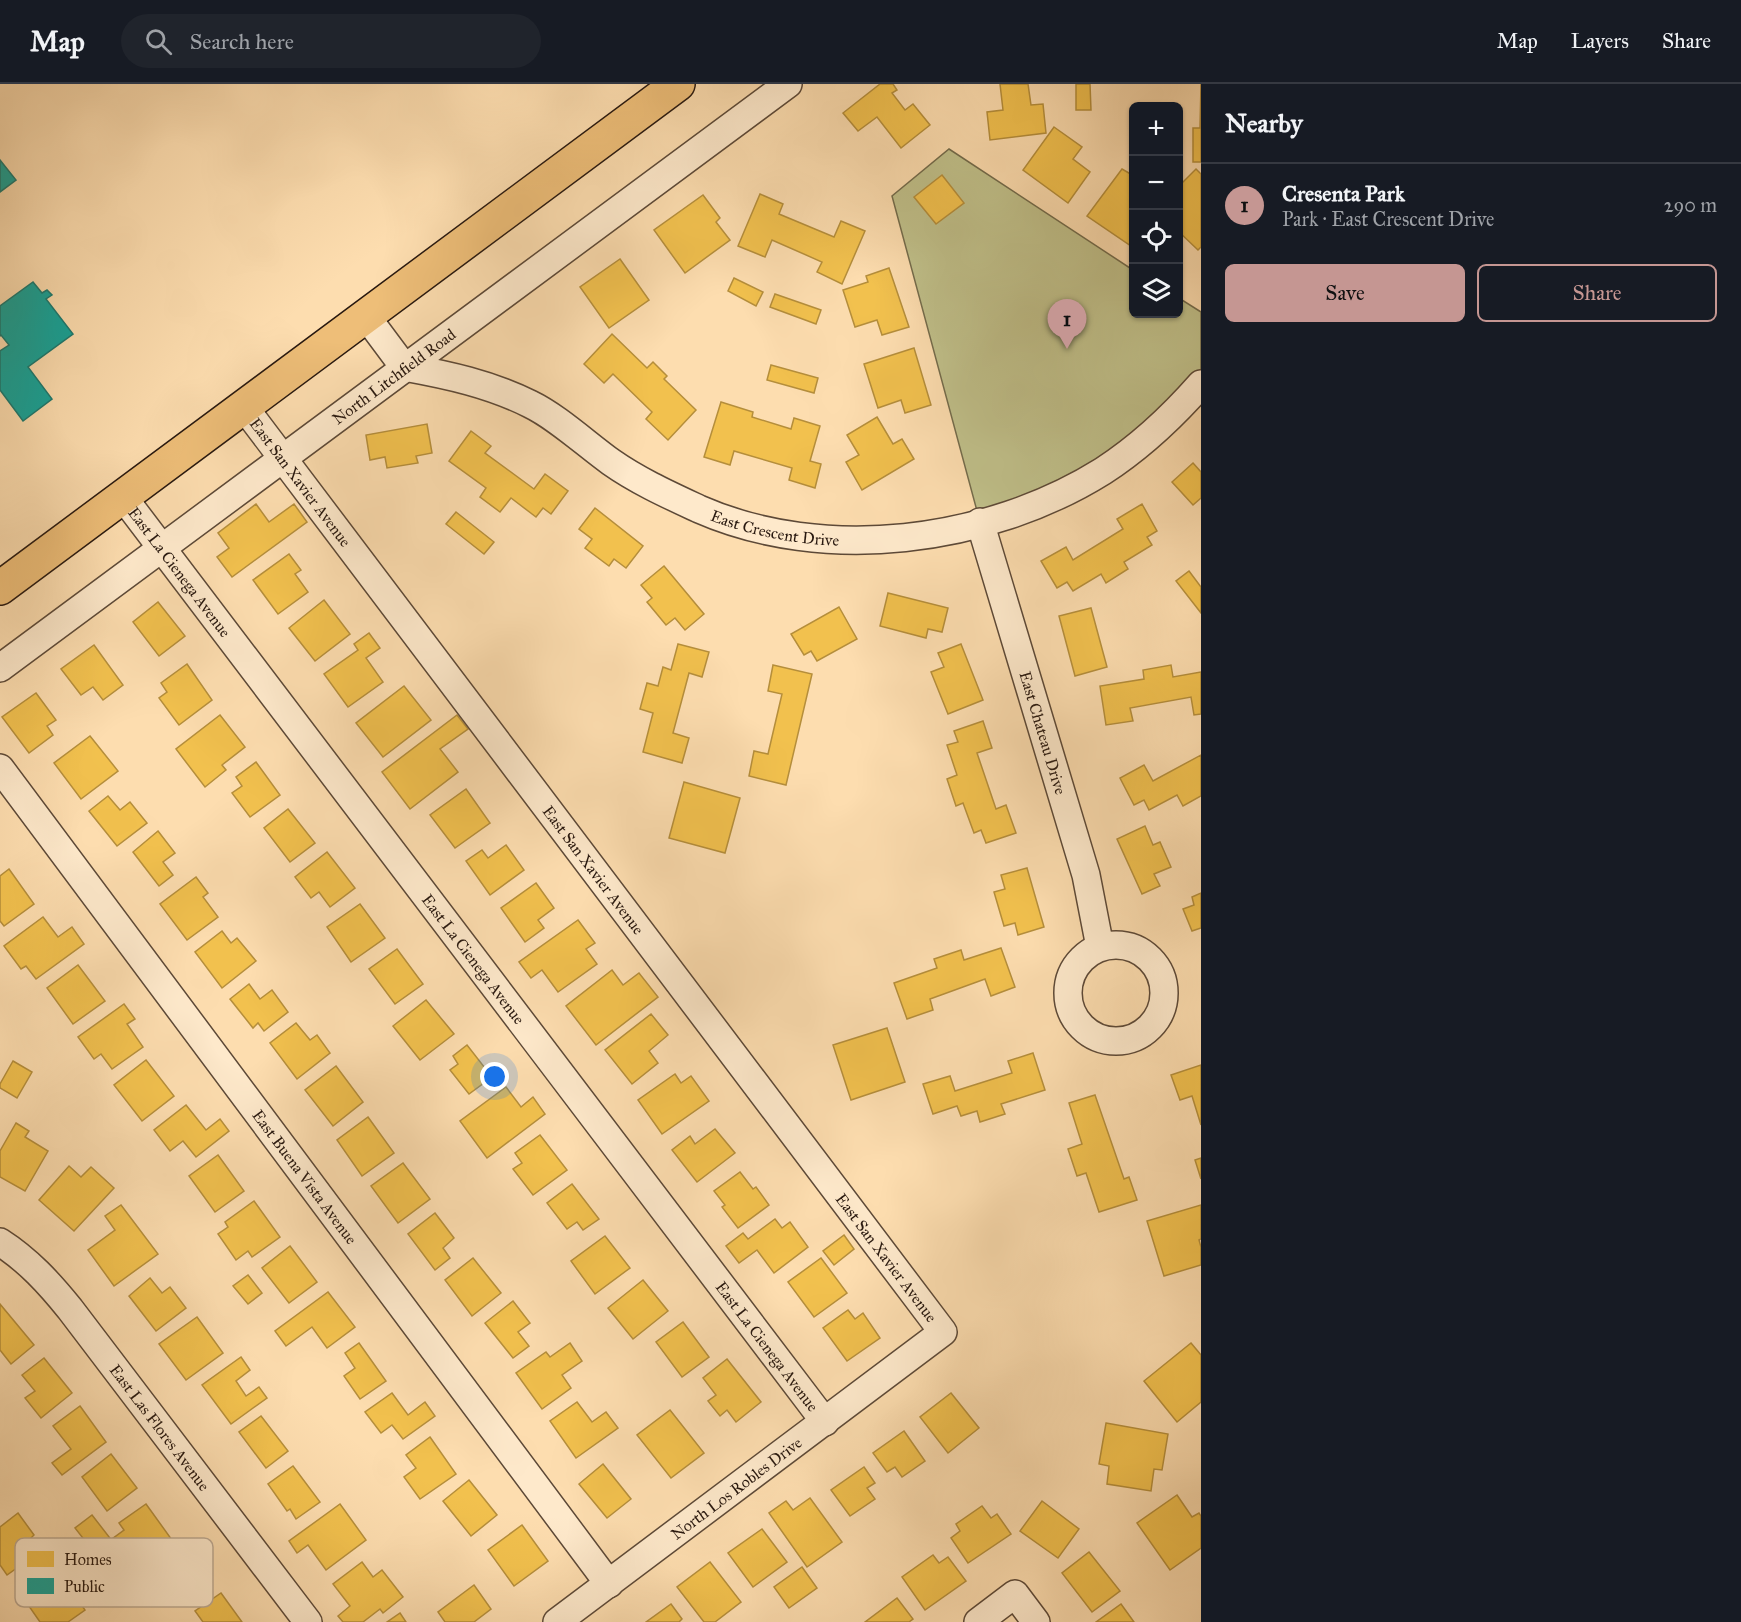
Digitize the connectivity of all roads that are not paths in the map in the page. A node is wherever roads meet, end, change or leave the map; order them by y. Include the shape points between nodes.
1 (678, 84) edge
2 (788, 84) edge
3 (366, 316) junction
4 (404, 367) junction
5 (1201, 384) edge
6 (244, 407) junction
7 (283, 457) junction
8 (123, 497) junction
9 (980, 522) junction
10 (162, 548) junction
11 (0, 588) edge
12 (0, 668) edge
13 (0, 768) edge
14 (1100, 947) dead end
15 (0, 1242) edge
16 (943, 1332) joint
17 (825, 1422) junction
18 (609, 1584) junction
19 (308, 1622) edge
20 (557, 1622) edge
21 (978, 1622) edge
22 (1036, 1622) edge

1 - 3 main road
2 - 4 street, North Litchfield Road
3 - 4 street
3 - 6 main road
4 - 7 street, North Litchfield Road
4 - 9 street, East Crescent Drive via 492,387 532,405 653,487 700,510 745,525 824,540 871,541 915,537
5 - 9 street, East Crescent Drive via 1144,441 1102,471 1026,509
6 - 7 street, East San Xavier Avenue
6 - 8 main road
7 - 10 street, North Litchfield Road
7 - 16 street, East San Xavier Avenue
8 - 10 street, East La Cienega Avenue
8 - 11 main road
9 - 14 street, East Chateau Drive via 1086,875
10 - 12 street, North Litchfield Road
10 - 17 street, East La Cienega Avenue
13 - 18 street, East Buena Vista Avenue
15 - 19 street, East Las Flores Avenue via 39,1273 64,1302
16 - 17 street, North Los Robles Drive
17 - 18 street, North Los Robles Drive
18 - 20 street, North Los Robles Drive
21 - 22 street via 1015,1594

